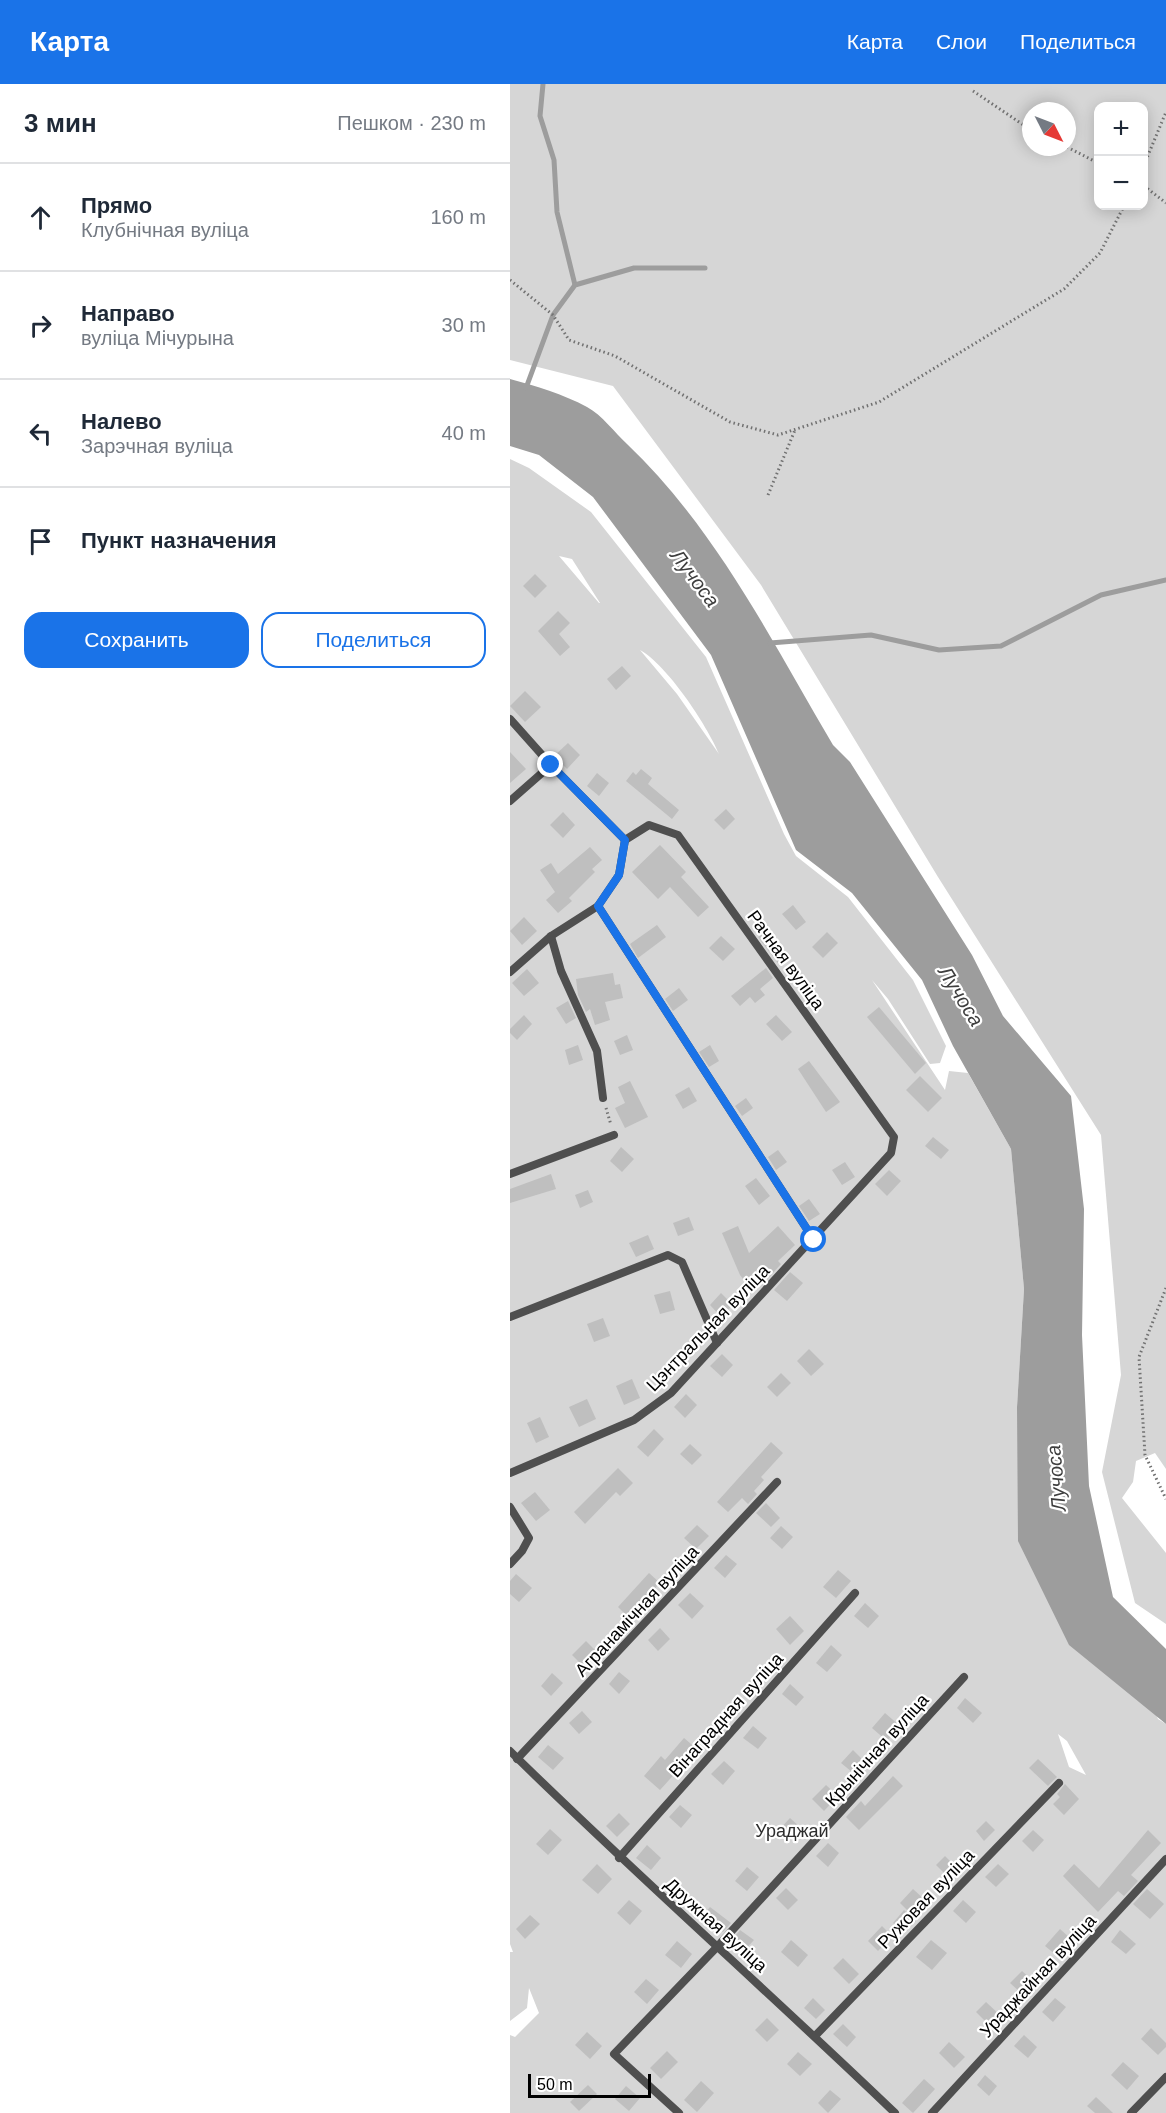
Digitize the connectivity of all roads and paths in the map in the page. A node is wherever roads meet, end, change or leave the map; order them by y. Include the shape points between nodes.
1 (974, 91) dead end
2 (1166, 111) edge
3 (1022, 123) edge
4 (1076, 152) edge
5 (1147, 156) edge
6 (1094, 161) edge
7 (1148, 190) edge
8 (1166, 203) edge
9 (1122, 210) edge
10 (510, 280) edge
11 (795, 430) junction
12 (768, 495) dead end
13 (510, 719) edge
14 (551, 765) junction
15 (510, 801) edge
16 (625, 840) junction
17 (598, 906) junction
18 (550, 936) junction
19 (510, 972) edge
20 (603, 1098) joint
21 (614, 1135) joint
22 (891, 1153) joint
23 (510, 1174) edge
24 (814, 1240) junction
25 (1166, 1288) edge
26 (510, 1317) edge
27 (717, 1343) junction
28 (510, 1473) edge
29 (777, 1482) dead end
30 (1166, 1499) edge
31 (510, 1507) edge
32 (510, 1564) edge
33 (855, 1593) dead end
34 (964, 1677) dead end
35 (510, 1751) edge
36 (518, 1758) junction
37 (1059, 1783) dead end
38 (619, 1858) junction
39 (1166, 1858) edge
40 (717, 1947) junction
41 (815, 2036) junction
42 (1166, 2077) edge
43 (679, 2113) edge
44 (895, 2113) edge
45 (932, 2113) edge
46 (1131, 2113) edge

1 - 3 path
2 - 5 path
4 - 6 path
7 - 8 path
9 - 11 path via 1100,254 1064,290 879,402
10 - 11 path via 554,315 569,340 615,356 730,422 778,435
11 - 12 path
13 - 14 lane
14 - 15 lane
14 - 16 lane
16 - 17 lane via 619,875
16 - 22 lane, Рачная вуліца via 649,825 678,835 894,1137
17 - 18 lane
17 - 24 lane
18 - 19 lane
18 - 20 lane via 561,971 597,1051
20 - 21 path
21 - 23 lane
22 - 24 lane, Цэнтральная вуліца
24 - 27 lane, Цэнтральная вуліца
25 - 30 path via 1139,1357 1145,1455
26 - 27 lane via 668,1255 682,1262
27 - 28 lane, Цэнтральная вуліца via 671,1393 634,1420
29 - 36 lane, Агранамічная вуліца
31 - 32 lane via 529,1538
33 - 38 lane, Вінаградная вуліца
34 - 40 lane, Крынічная вуліца
35 - 36 lane, Дружная вуліца
36 - 38 lane, Дружная вуліца
37 - 41 lane, Ружовая вуліца
38 - 40 lane, Дружная вуліца
39 - 45 lane, Ураджайная вуліца
40 - 41 lane, Дружная вуліца
40 - 43 lane, Крынічная вуліца via 614,2054
41 - 44 lane, Дружная вуліца
42 - 46 lane

